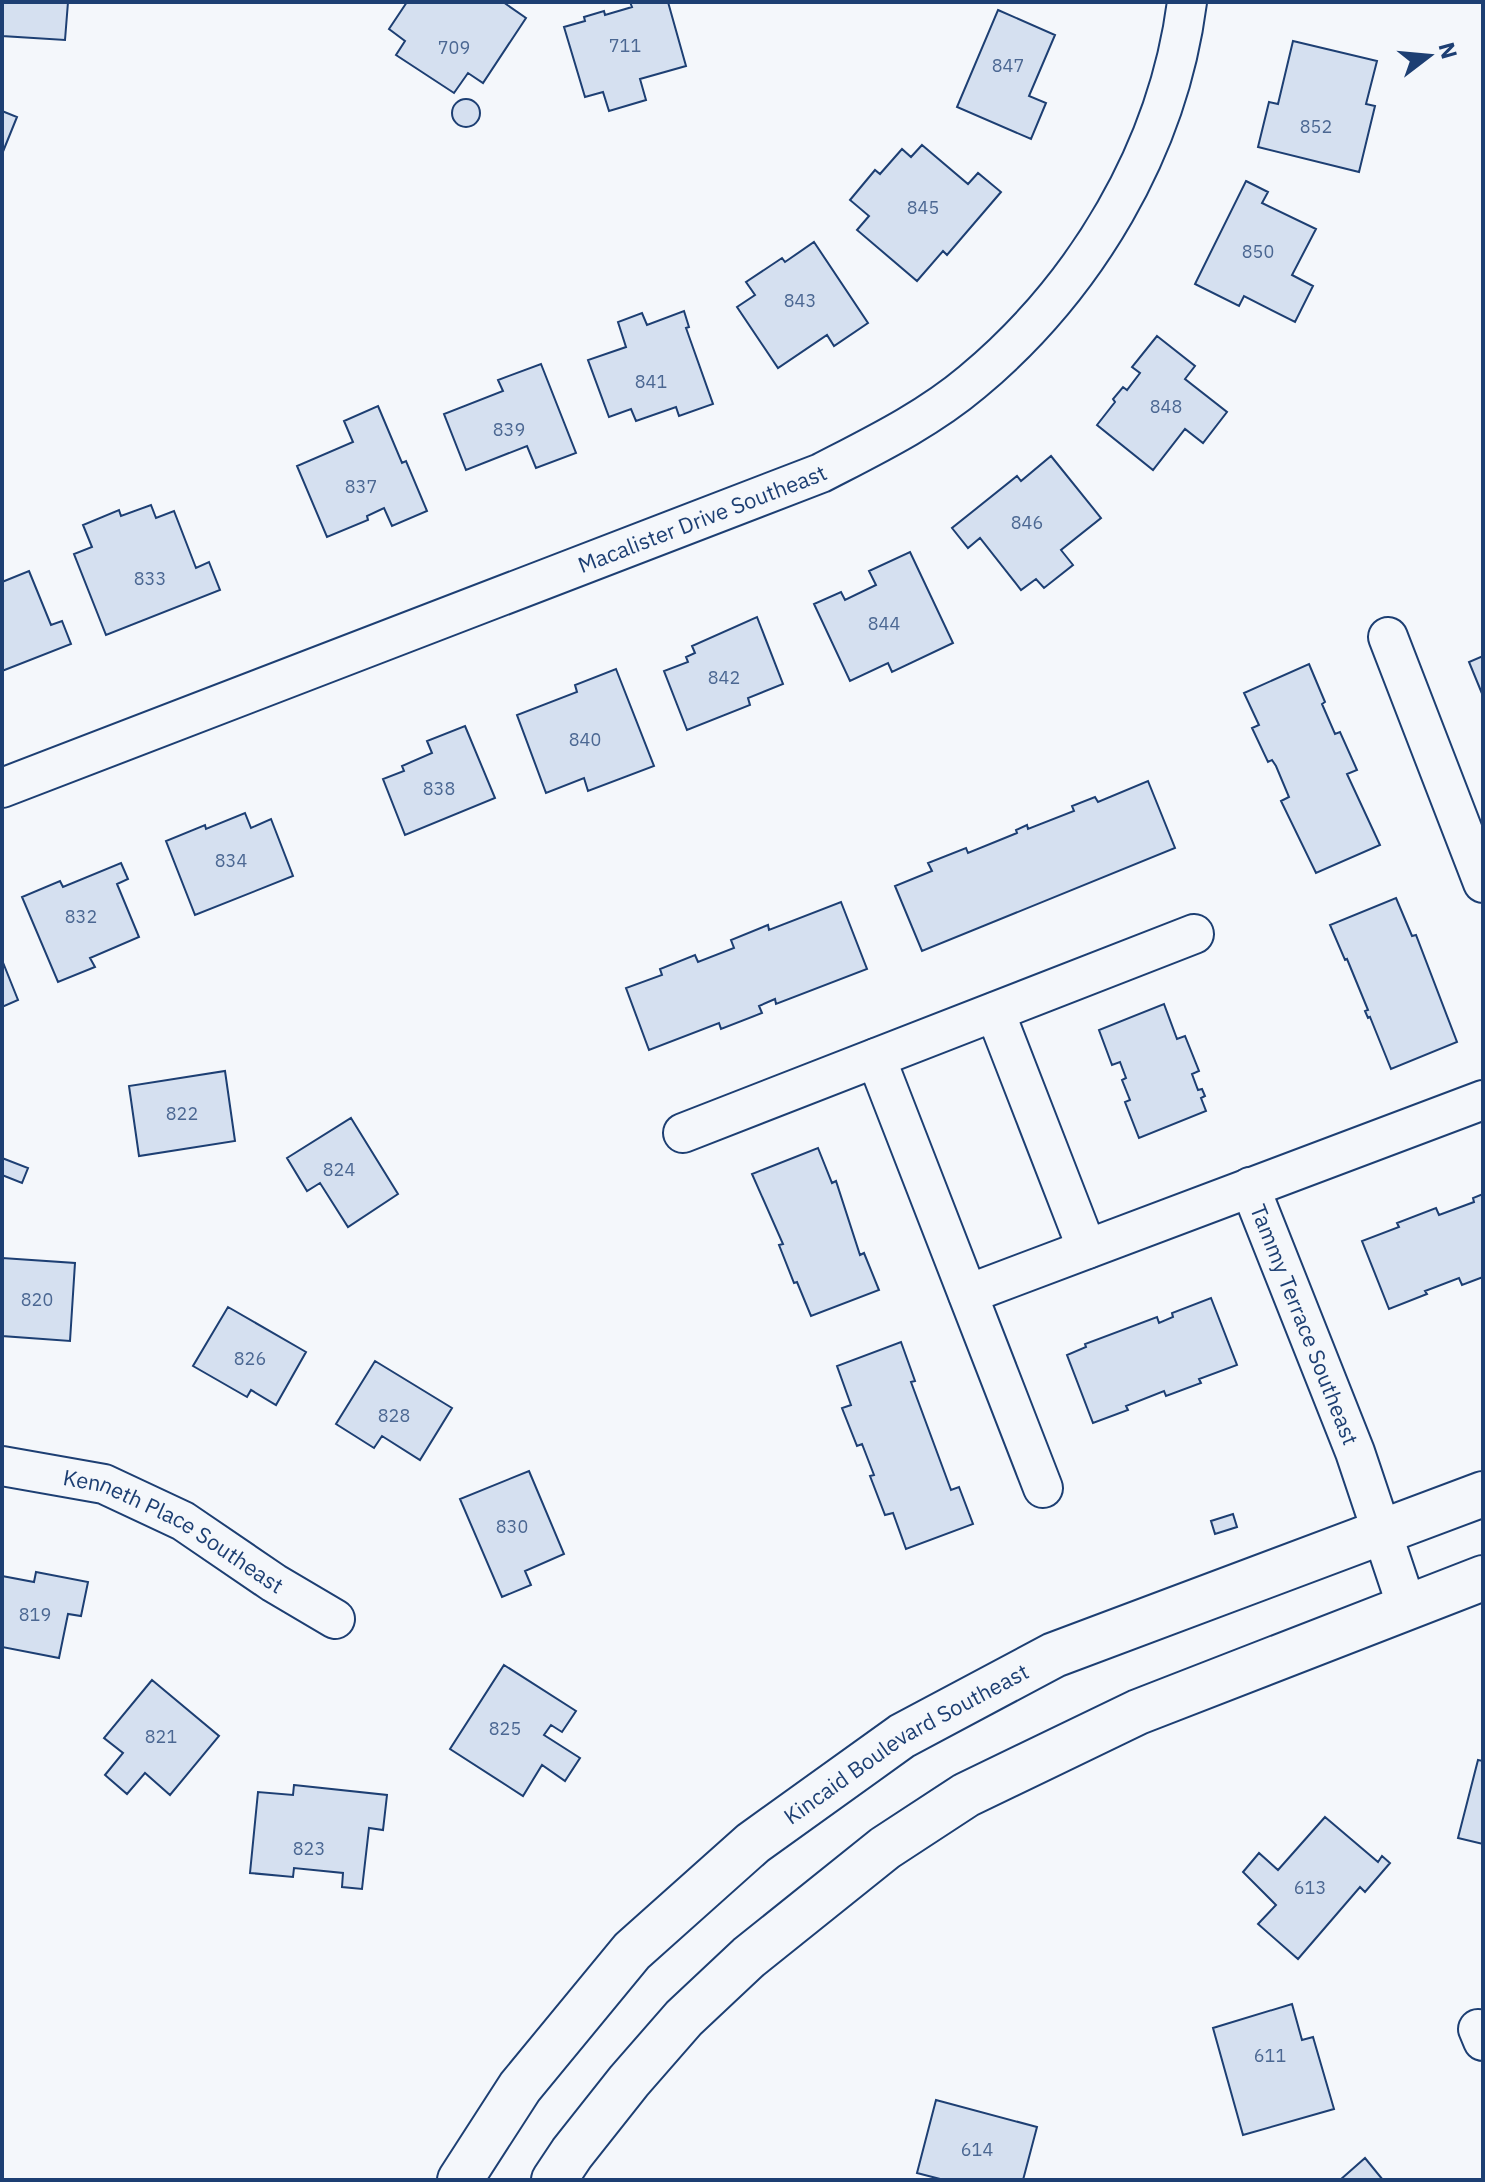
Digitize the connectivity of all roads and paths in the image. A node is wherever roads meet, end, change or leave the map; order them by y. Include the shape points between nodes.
1 (1187, 2) edge
2 (1388, 637) dead end
3 (2, 788) edge
4 (1473, 826) edge
5 (1483, 883) edge
6 (1194, 934) dead end
7 (995, 1012) junction
8 (876, 1058) junction
9 (1483, 1100) edge
10 (683, 1133) dead end
11 (1250, 1187) junction
12 (1087, 1249) junction
13 (968, 1294) junction
14 (2, 1466) edge
15 (1043, 1488) dead end
16 (1483, 1494) edge
17 (1382, 1532) junction
18 (1483, 1578) edge
19 (1407, 1607) junction
20 (335, 1619) dead end
21 (460, 2180) edge
22 (554, 2180) edge

1 - 3 street, Macalister Drive Southeast via 1169,87 1147,151 1076,274 972,382 910,426 821,473
2 - 4 street
4 - 5 street
6 - 7 street
7 - 8 street
7 - 12 street
8 - 10 street
8 - 13 street
9 - 11 street, Tammy Terrace Southeast
11 - 12 street
11 - 17 street, Tammy Terrace Southeast
12 - 13 street
13 - 15 street
14 - 20 street, Kenneth Place Southeast via 104,1484 183,1521
16 - 17 street, Kincaid Boulevard Southeast
17 - 19 street, Tammy Terrace Southeast
17 - 21 street, Kincaid Boulevard Southeast via 1054,1655 902,1736 753,1843 632,1951 520,2087
18 - 19 street
19 - 22 street via 1138,1712 966,1795 885,1848 749,1957 684,2018

